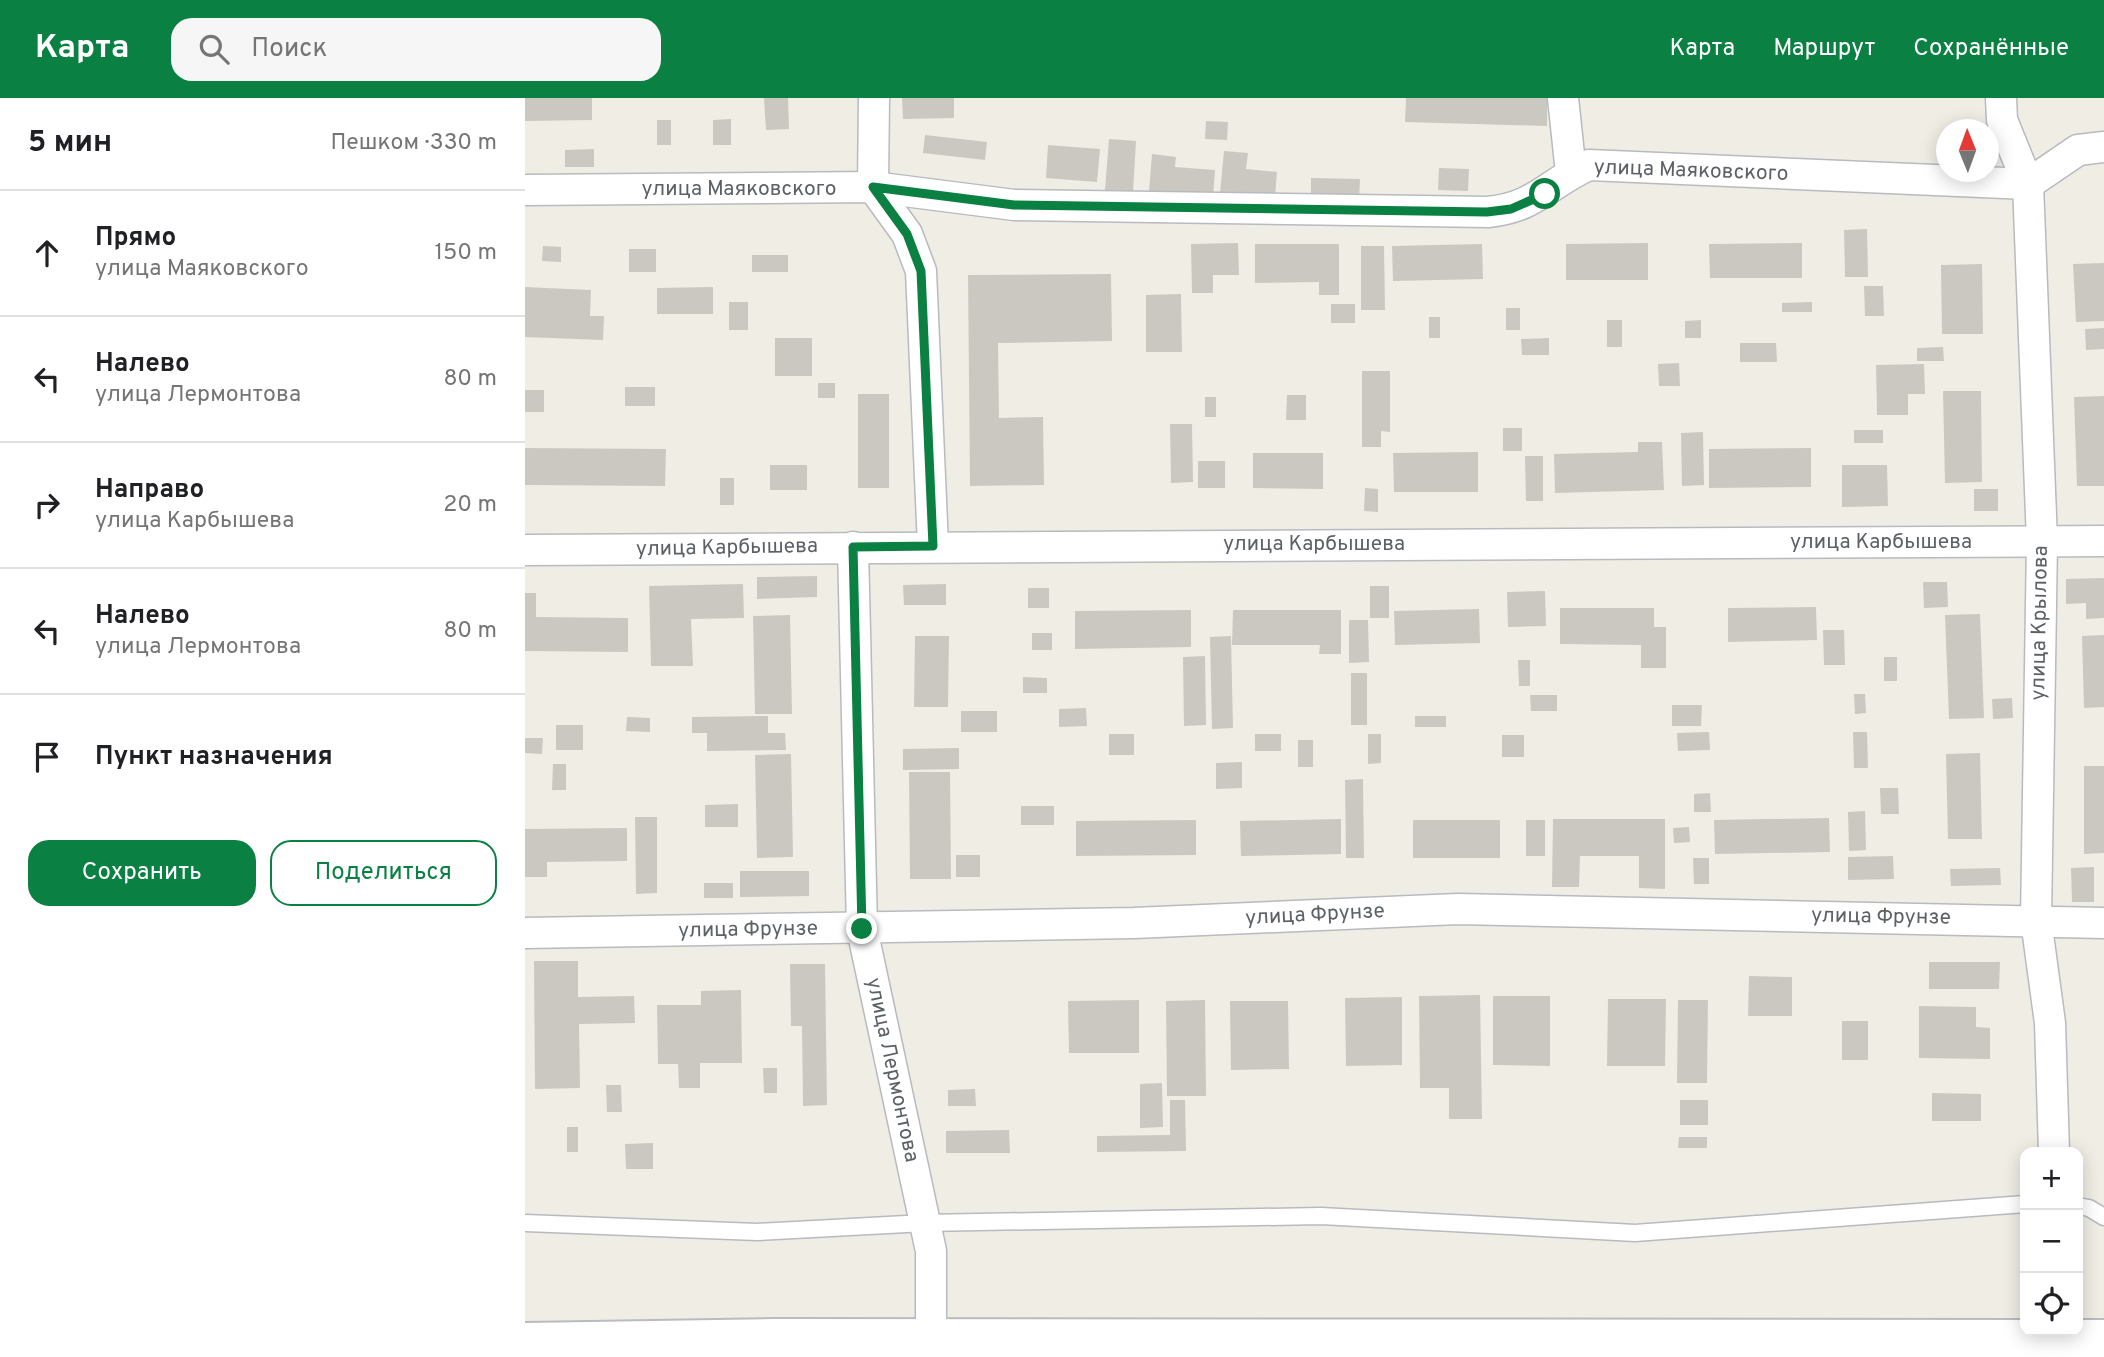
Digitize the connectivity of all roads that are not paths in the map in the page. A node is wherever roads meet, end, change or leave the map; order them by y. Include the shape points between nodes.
1 (874, 98) edge
2 (1563, 98) edge
3 (2001, 98) edge
4 (2104, 147) edge
5 (1571, 173) junction
6 (2028, 184) junction
7 (873, 187) junction
8 (525, 190) edge
9 (2042, 541) junction
10 (2104, 541) edge
11 (933, 546) junction
12 (853, 547) junction
13 (525, 550) edge
14 (2036, 920) junction
15 (2104, 923) edge
16 (862, 929) junction
17 (525, 933) edge
18 (2054, 1147) edge
19 (2020, 1204) edge
20 (2083, 1207) edge
21 (2104, 1217) edge
22 (525, 1223) edge
23 (925, 1223) junction
24 (2104, 1339) edge
25 (931, 1341) junction
26 (525, 1342) edge
27 (2051, 1342) edge

1 - 7 street
2 - 5 street
3 - 6 street, улица Крылова via 2002,120
4 - 6 street via 2078,150
5 - 6 street, улица Маяковского via 1589,165 1605,165
5 - 7 street, улица Маяковского via 1545,194 1511,209 1487,212 1014,205
6 - 9 street, улица Крылова
7 - 8 street, улица Маяковского
7 - 11 street via 907,234 921,271
9 - 10 street, улица Карбышева
9 - 11 street, улица Карбышева
9 - 14 street, улица Крылова
11 - 12 street, улица Карбышева
12 - 13 street, улица Карбышева
12 - 16 street, улица Лермонтова
14 - 15 street, улица Фрунзе
14 - 16 street, улица Фрунзе via 1458,909
14 - 18 street, улица Крылова via 2050,1023
16 - 17 street, улица Фрунзе
16 - 23 street, улица Лермонтова
19 - 23 lane via 1635,1233 1321,1216
20 - 21 lane
22 - 23 lane via 757,1232
23 - 25 street, улица Лермонтова via 931,1251
24 - 27 main road
25 - 26 main road
25 - 27 main road

